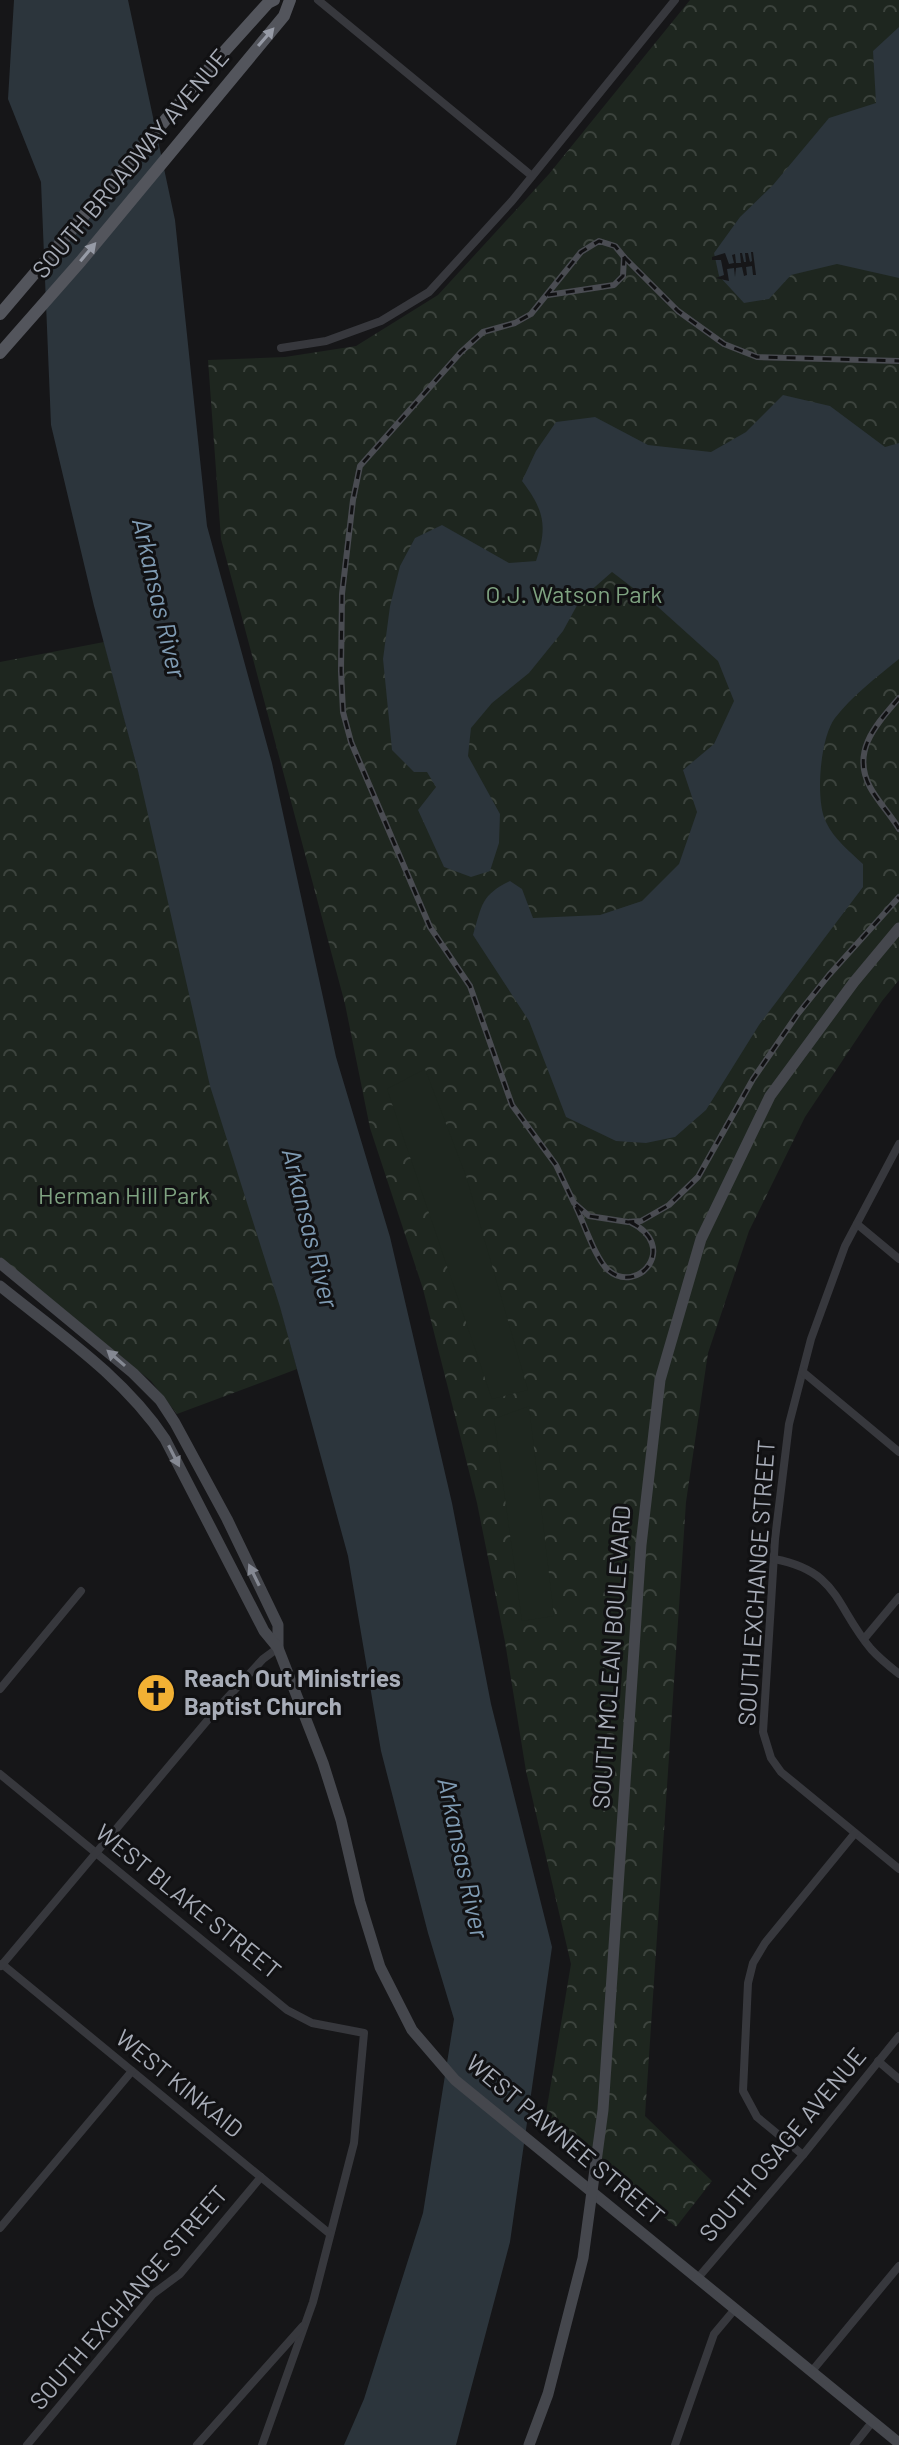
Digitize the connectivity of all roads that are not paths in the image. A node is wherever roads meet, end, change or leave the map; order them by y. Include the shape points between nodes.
1 (274, 0) edge
2 (290, 0) edge
3 (318, 0) edge
4 (675, 0) edge
5 (532, 176) junction
6 (0, 314) edge
7 (281, 348) dead end
8 (0, 353) edge
9 (899, 928) edge
10 (899, 1144) edge
11 (857, 1224) junction
12 (899, 1259) edge
13 (0, 1263) edge
14 (0, 1286) edge
15 (803, 1372) junction
16 (899, 1452) edge
17 (774, 1559) junction
18 (81, 1591) dead end
19 (899, 1597) edge
20 (864, 1639) junction
21 (278, 1648) junction
22 (899, 1674) edge
23 (0, 1689) edge
24 (0, 1774) edge
25 (855, 1833) junction
26 (95, 1853) junction
27 (899, 1869) edge
28 (1, 1965) edge
29 (899, 2036) edge
30 (878, 2061) junction
31 (132, 2071) junction
32 (899, 2079) edge
33 (803, 2155) junction
34 (261, 2177) junction
35 (592, 2193) junction
36 (0, 2228) edge
37 (330, 2234) junction
38 (899, 2266) edge
39 (697, 2279) junction
40 (735, 2309) junction
41 (305, 2324) junction
42 (812, 2371) junction
43 (873, 2421) junction
44 (899, 2443) edge
45 (27, 2445) edge
46 (197, 2445) edge
47 (262, 2445) edge
48 (529, 2445) edge
49 (675, 2445) edge
50 (854, 2445) edge

1 - 6 main road, SOUTH BROADWAY AVENUE
8 -> 2 main road, SOUTH BROADWAY AVENUE via 284,16
3 - 5 street
4 - 5 street
5 - 7 street via 429,292 381,321 326,341
9 - 35 main road, SOUTH MCLEAN BOULEVARD via 770,1096 701,1239 660,1380 641,1545 603,2110
10 - 11 street, SOUTH EXCHANGE STREET
11 - 12 street
11 - 15 street, SOUTH EXCHANGE STREET via 835,1272
21 -> 13 main road, WEST PAWNEE STREET via 273,1614 160,1400
14 -> 21 main road, WEST PAWNEE STREET via 146,1411
15 - 16 street
15 - 17 street, SOUTH EXCHANGE STREET via 789,1424
17 - 20 street via 803,1566 822,1578
17 - 25 street, SOUTH EXCHANGE STREET via 763,1732 781,1772
18 - 23 street
19 - 20 street
20 - 22 street
21 - 26 street via 217,1709
21 - 35 main road, WEST PAWNEE STREET via 323,1763 380,1967 412,2030 455,2080
24 - 26 street, WEST BLAKE STREET
25 - 27 street
25 - 33 street via 765,1943 748,1983 743,2091 757,2117
26 - 28 street
26 - 37 street, WEST BLAKE STREET via 287,2010 312,2023 364,2033 354,2143
28 - 31 street, WEST KINKAID
29 - 30 street, SOUTH OSAGE AVENUE
30 - 32 street
30 - 33 street, SOUTH OSAGE AVENUE
31 - 34 street, WEST KINKAID
31 - 36 street
33 - 39 street, SOUTH OSAGE AVENUE
34 - 37 street, WEST KINKAID
34 - 45 street, SOUTH EXCHANGE STREET via 180,2274 153,2294
35 - 39 main road, WEST PAWNEE STREET
35 - 48 main road, SOUTH MCLEAN BOULEVARD via 583,2258 548,2394
37 - 41 street
38 - 42 street
39 - 40 main road, WEST PAWNEE STREET
40 - 42 main road, WEST PAWNEE STREET
40 - 49 street via 714,2334
41 - 46 street
41 - 47 street
42 - 43 main road, WEST PAWNEE STREET
43 - 44 main road, WEST PAWNEE STREET
43 - 50 street

